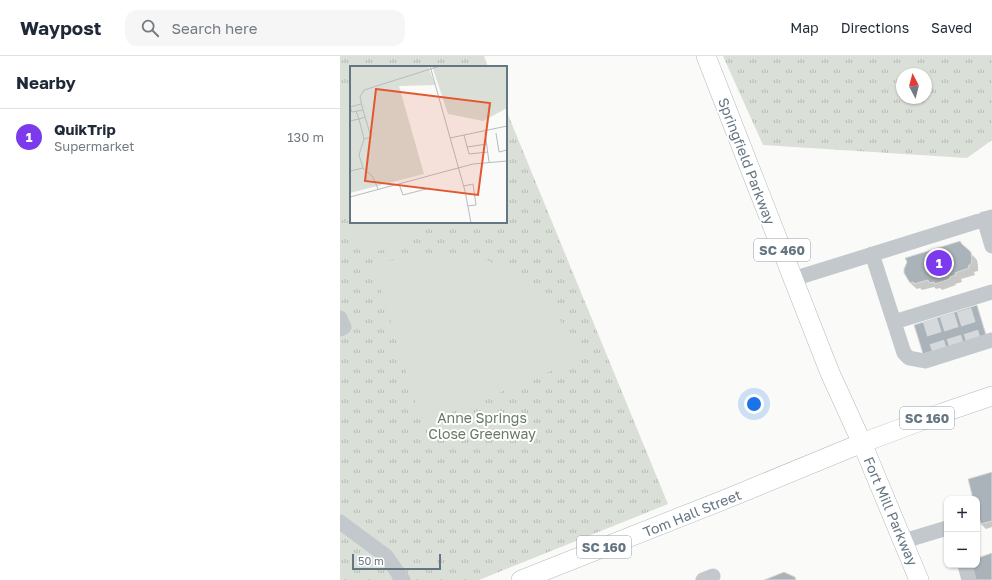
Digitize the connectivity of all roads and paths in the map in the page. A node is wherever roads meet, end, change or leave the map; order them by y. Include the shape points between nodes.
1 (706, 56) edge
2 (988, 218) edge
3 (992, 246) edge
4 (872, 254) junction
5 (793, 279) junction
6 (992, 292) edge
7 (340, 318) edge
8 (894, 322) junction
9 (340, 328) edge
10 (992, 340) edge
11 (992, 396) edge
12 (862, 443) junction
13 (340, 522) edge
14 (944, 529) edge
15 (904, 541) junction
16 (966, 568) edge
17 (532, 578) edge
18 (403, 580) edge
19 (919, 580) edge
20 (969, 580) edge

1 - 5 main road, Springfield Parkway / SC 460
2 - 3 lane
2 - 4 lane
4 - 5 lane
4 - 8 lane
5 - 12 main road, Springfield Parkway / SC 460 via 830,373
6 - 8 lane via 928,316
7 - 9 lane via 344,327
8 - 10 lane via 904,353 909,358 925,361 940,352 974,342
11 - 12 main road, SC 160
12 - 15 main road, Fort Mill Parkway / SC 460
12 - 17 main road, Tom Hall Street / SC 160
13 - 18 lane via 386,556
14 - 15 lane
15 - 19 main road, Fort Mill Parkway / SC 460
16 - 20 lane

